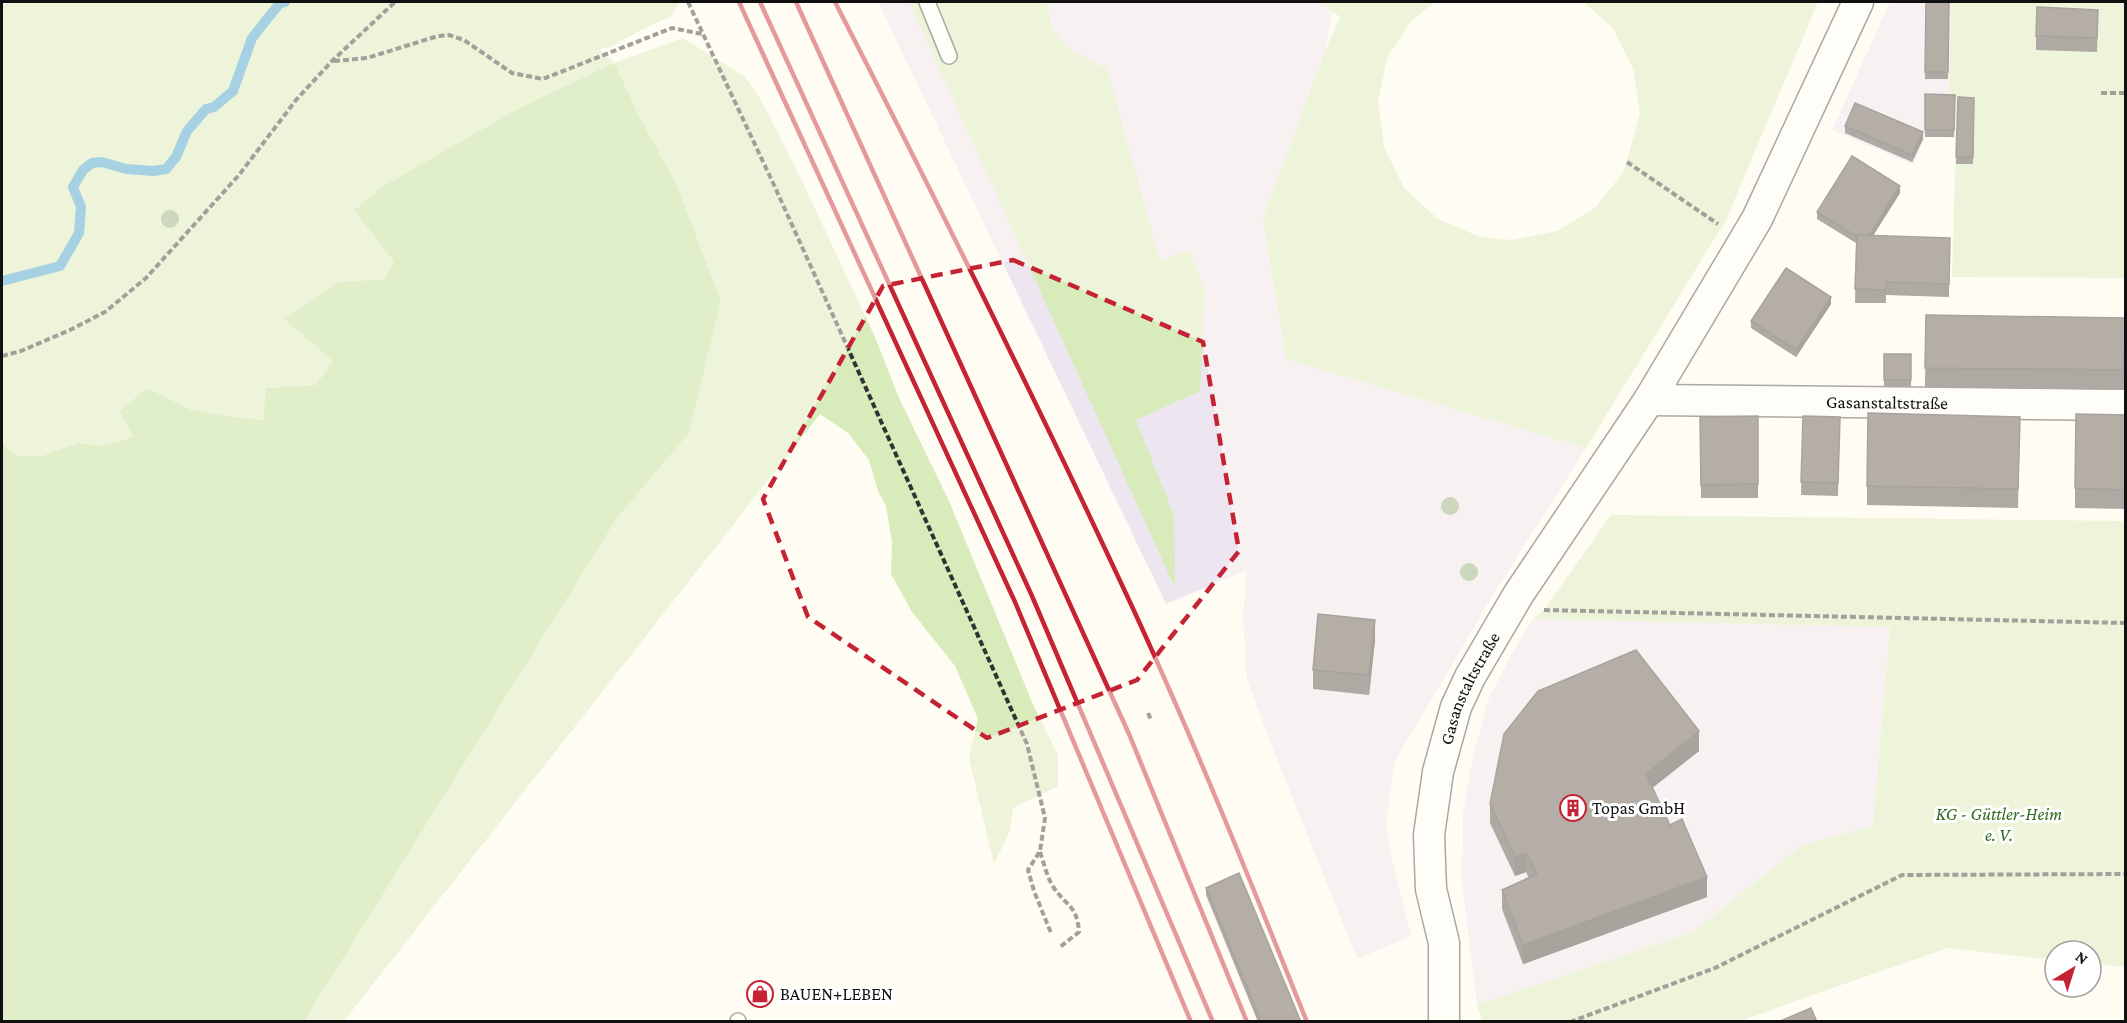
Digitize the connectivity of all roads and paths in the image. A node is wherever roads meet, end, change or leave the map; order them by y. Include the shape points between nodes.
1 (395, 2) edge
2 (688, 2) edge
3 (927, 2) edge
4 (1858, 2) edge
5 (703, 34) junction
6 (949, 56) dead end
7 (332, 61) junction
8 (2101, 93) dead end
9 (2126, 93) edge
10 (1627, 162) dead end
11 (1722, 226) dead end
12 (2, 356) edge
13 (1649, 400) junction
14 (2126, 405) edge
15 (1537, 606) dead end
16 (2126, 623) edge
17 (1148, 713) dead end
18 (1151, 720) dead end
19 (1040, 852) junction
20 (2126, 874) edge
21 (1051, 933) dead end
22 (1060, 947) dead end
23 (1444, 1022) edge
24 (1570, 1022) edge

1 - 7 path
2 - 5 path
3 - 6 lane
4 - 13 street, Gasanstaltstraße via 1757,219
5 - 7 path via 672,28 543,79 512,73 464,40 448,35 367,58
5 - 19 path via 1027,744 1045,818
7 - 12 path via 296,100 239,175 146,278 105,312
8 - 9 path
10 - 11 path
13 - 14 street, Gasanstaltstraße
13 - 23 street, Gasanstaltstraße via 1518,595 1456,707 1438,772 1429,835 1431,889 1444,943
15 - 16 path via 1544,610
17 - 18 path
19 - 21 path via 1028,870
19 - 22 path via 1053,888 1072,906 1078,920 1079,932
20 - 24 path via 1902,875 1715,968

